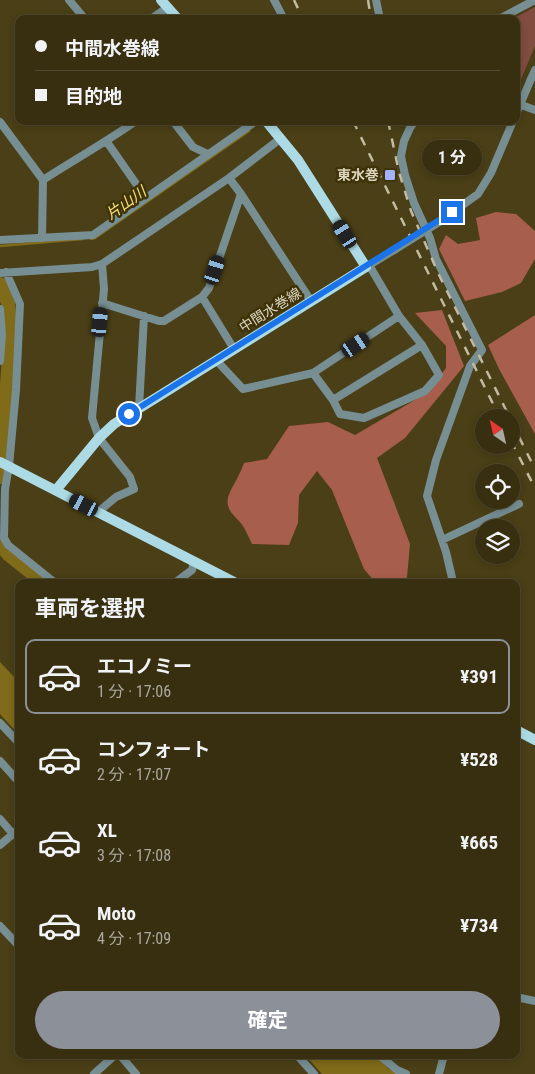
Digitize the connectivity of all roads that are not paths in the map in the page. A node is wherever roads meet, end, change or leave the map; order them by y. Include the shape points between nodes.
1 (69, 0) edge
2 (274, 0) edge
3 (376, 0) edge
4 (535, 0) edge
5 (165, 4) edge
6 (82, 15) edge
7 (155, 15) edge
8 (175, 15) edge
9 (282, 15) edge
10 (379, 15) edge
11 (507, 15) edge
12 (535, 70) edge
13 (520, 104) edge
14 (520, 105) edge
15 (535, 110) edge
16 (0, 122) edge
17 (130, 125) edge
18 (176, 125) edge
19 (250, 125) edge
20 (269, 125) edge
21 (412, 125) edge
22 (511, 125) edge
23 (280, 139) junction
24 (107, 142) junction
25 (208, 154) junction
26 (229, 178) junction
27 (43, 180) junction
28 (242, 194) junction
29 (146, 198) junction
30 (42, 238) junction
31 (0, 240) edge
32 (102, 264) junction
33 (367, 266) junction
34 (3, 273) edge
35 (202, 297) junction
36 (311, 301) junction
37 (102, 303) junction
38 (0, 308) edge
39 (144, 316) junction
40 (399, 316) junction
41 (422, 345) junction
42 (234, 349) junction
43 (216, 360) junction
44 (0, 361) edge
45 (313, 374) junction
46 (333, 400) junction
47 (139, 408) junction
48 (99, 438) junction
49 (4, 464) edge
50 (56, 490) junction
51 (508, 509) edge
52 (98, 512) junction
53 (442, 540) junction
54 (194, 562) junction
55 (50, 579) edge
56 (180, 579) edge
57 (228, 579) edge
58 (452, 579) edge
59 (0, 723) edge
60 (520, 732) edge
61 (15, 739) edge
62 (535, 740) edge
63 (0, 761) edge
64 (15, 778) edge
65 (0, 819) edge
66 (15, 830) edge
67 (15, 832) edge
68 (0, 845) edge
69 (0, 926) edge
70 (15, 942) edge
71 (520, 998) edge
72 (535, 1001) edge
73 (111, 1059) edge
74 (123, 1059) edge
75 (301, 1059) edge
76 (384, 1059) edge
77 (443, 1059) edge
78 (94, 1074) edge
79 (136, 1074) edge
80 (314, 1074) edge
81 (406, 1074) edge
82 (439, 1074) edge

1 - 6 street
2 - 9 street
3 - 10 street
4 - 11 street
5 - 7 street
5 - 8 main road
12 - 14 street, bridge
13 - 15 street
16 - 27 street
17 - 24 street
18 - 25 street via 192,147
19 - 25 street
20 - 23 main road
21 - 53 street via 401,156 405,175 436,259 482,350 470,366 430,483 428,496
22 - 33 street, bridge via 478,194
23 - 26 street
23 - 33 main road via 298,160
24 - 27 street
24 - 29 street
25 - 29 street
26 - 28 street
26 - 32 street
27 - 30 street
28 - 35 street via 209,288
28 - 36 street
29 - 30 street via 93,235
30 - 31 street
32 - 34 street
32 - 37 street
33 - 36 main road, 中間水巻線
33 - 40 street
34 - 49 street via 20,304 16,390
35 - 39 street via 164,321
35 - 42 street
36 - 42 main road, 中間水巻線
37 - 39 street
37 - 48 street via 92,418
38 - 44 street
39 - 47 street
40 - 41 street
40 - 45 street
41 - 46 street
41 - 46 street via 439,375 425,391 364,418 340,414
42 - 43 main road, 中間水巻線
43 - 45 street via 243,389
43 - 47 main road, 中間水巻線
45 - 46 street
47 - 48 main road, 中間水巻線
48 - 50 main road, 中間水巻線
48 - 52 street via 130,476 134,489
49 - 50 main road
49 - 55 street via 4,538 8,545
50 - 52 main road
51 - 53 street
52 - 54 main road
53 - 58 street
54 - 56 street via 192,570
54 - 57 main road
59 - 61 street
60 - 62 main road
63 - 64 street
65 - 66 street
67 - 68 street
69 - 70 street
71 - 72 street
73 - 78 street
74 - 79 street
75 - 80 street
76 - 81 street
77 - 82 street

